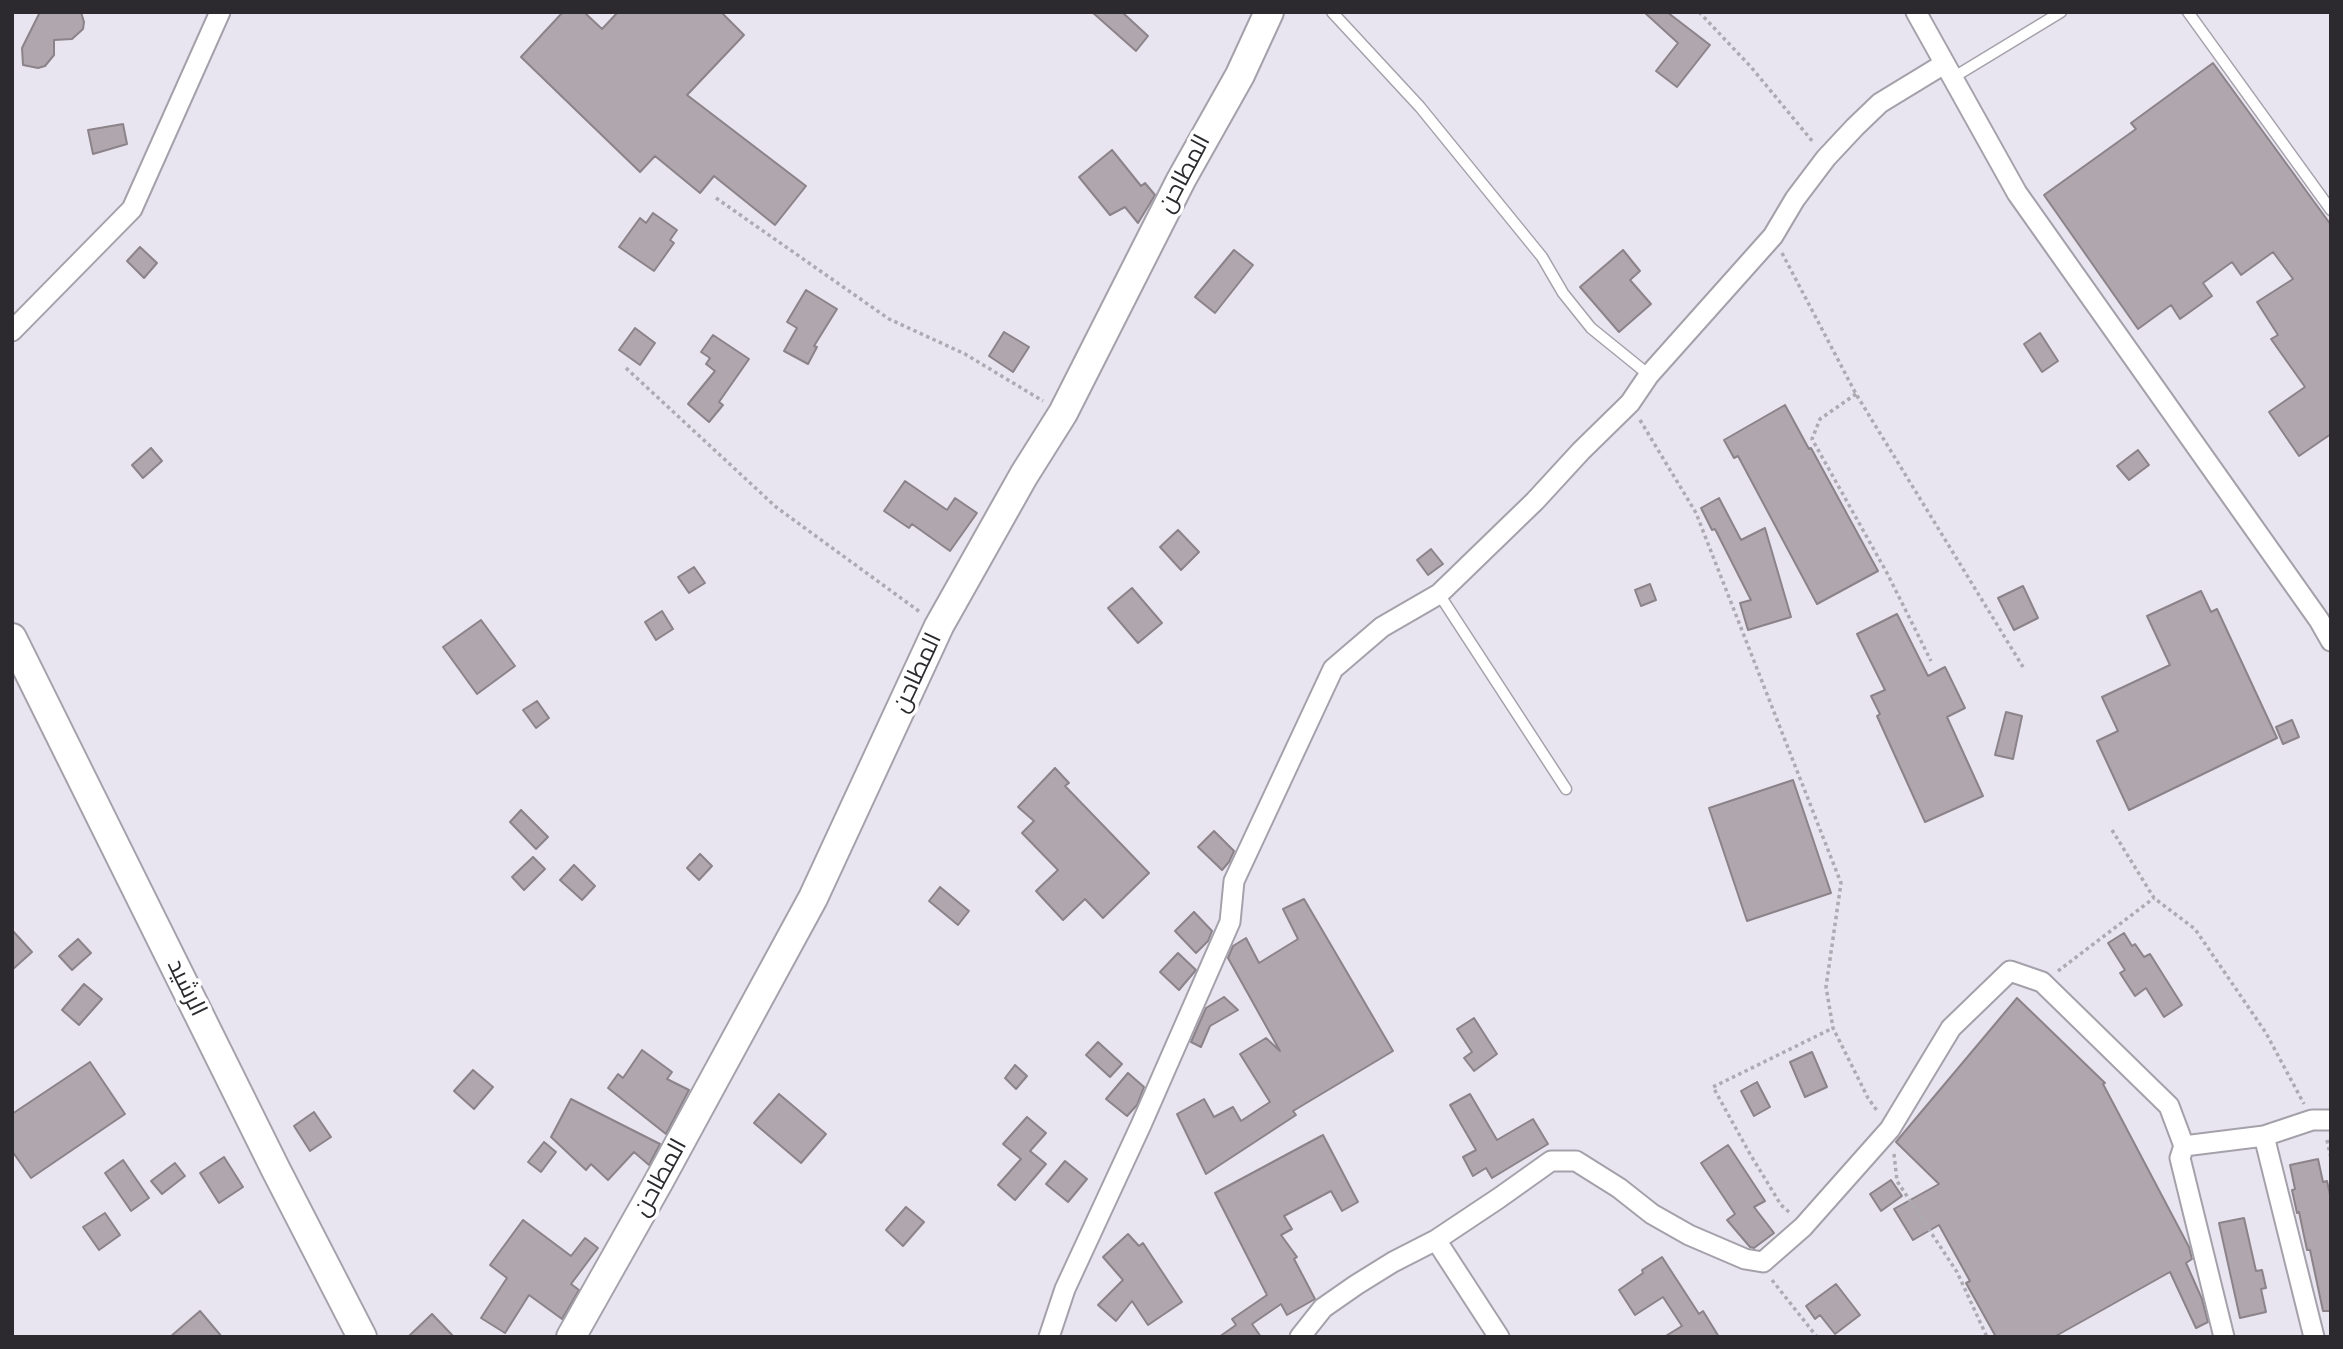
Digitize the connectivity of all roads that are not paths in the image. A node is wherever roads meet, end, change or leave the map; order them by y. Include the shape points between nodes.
1 (220, 12) edge
2 (1269, 12) edge
3 (1332, 12) edge
4 (1916, 12) edge
5 (2061, 12) edge
6 (2188, 12) edge
7 (1949, 70) junction
8 (2331, 210) edge
9 (12, 331) edge
10 (1649, 375) junction
11 (1439, 594) junction
12 (12, 638) edge
13 (2331, 641) edge
14 (1566, 789) dead end
15 (2322, 1120) edge
16 (2264, 1136) junction
17 (2184, 1146) junction
18 (1436, 1240) junction
19 (362, 1337) edge
20 (570, 1337) edge
21 (1049, 1337) edge
22 (1300, 1337) edge
23 (1499, 1337) edge
24 (2224, 1337) edge
25 (2314, 1337) edge

1 - 9 street via 132,209
2 - 20 main road, المطاحن via 1063,413 939,626 813,898
3 - 10 lane via 1420,107 1542,257 1591,328
4 - 7 street
5 - 7 lane
6 - 8 lane
7 - 10 street via 1880,103 1826,158 1773,236
7 - 13 street via 2017,193
10 - 11 street via 1630,403
11 - 14 lane
11 - 21 street via 1382,627 1333,669 1234,881 1230,922 1065,1289
12 - 19 main road, الرشيد
15 - 16 street
16 - 17 street
16 - 25 street
17 - 18 street via 2169,1106 2042,982 2010,971 1951,1028 1890,1129 1803,1227 1763,1262 1689,1235 1576,1161 1563,1160 1538,1169
17 - 24 street via 2180,1158
18 - 22 street via 1323,1308
18 - 23 street

